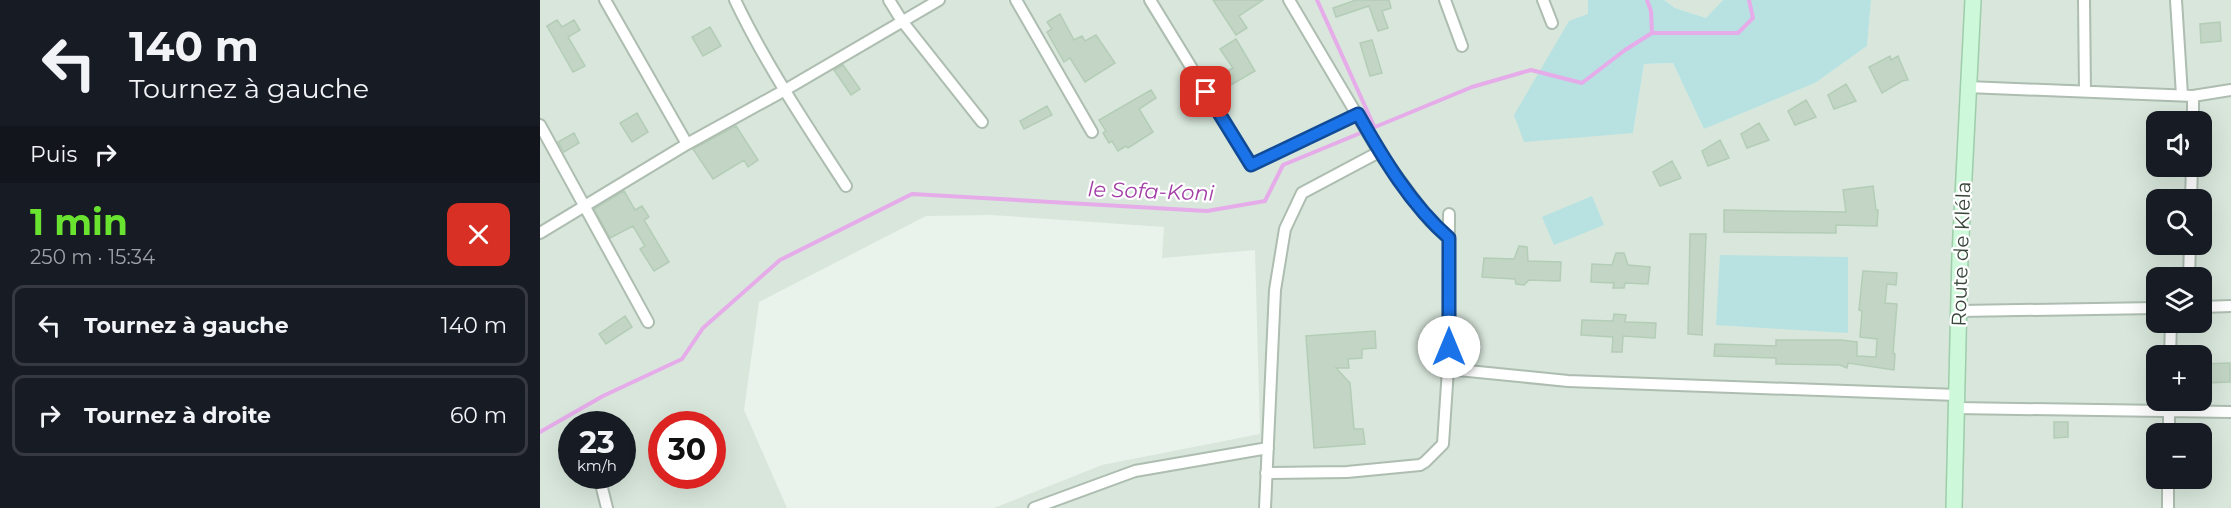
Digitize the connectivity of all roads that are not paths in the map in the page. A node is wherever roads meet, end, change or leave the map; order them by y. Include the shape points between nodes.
1 (605, 0) edge
2 (735, 0) edge
3 (889, 0) edge
4 (939, 0) edge
5 (1016, 0) edge
6 (1150, 0) edge
7 (1289, 0) edge
8 (1445, 0) edge
9 (1543, 0) edge
10 (1973, 0) edge
11 (2084, 0) edge
12 (2176, 0) edge
13 (902, 21) junction
14 (1552, 23) dead end
15 (1462, 46) dead end
16 (1968, 87) junction
17 (785, 90) junction
18 (2231, 90) edge
19 (2085, 91) junction
20 (2188, 96) junction
21 (2191, 111) edge
22 (1358, 114) junction
23 (982, 122) dead end
24 (540, 126) edge
25 (1092, 132) dead end
26 (687, 144) junction
27 (1379, 152) junction
28 (846, 186) dead end
29 (584, 206) junction
30 (1449, 214) dead end
31 (540, 233) edge
32 (1449, 238) junction
33 (2231, 306) edge
34 (2212, 307) edge
35 (2146, 308) edge
36 (1960, 311) junction
37 (648, 322) dead end
38 (1448, 369) junction
39 (1957, 401) junction
40 (2146, 405) edge
41 (2212, 410) edge
42 (2231, 412) edge
43 (1268, 448) junction
44 (1266, 473) junction
45 (602, 489) edge
46 (2169, 489) edge
47 (607, 508) edge
48 (1034, 508) edge
49 (1265, 508) edge
50 (1954, 508) edge
51 (2168, 508) edge

1 - 26 street
2 - 17 street
3 - 13 street
4 - 13 street
5 - 25 street
6 - 22 street via 1251,165
7 - 22 street
8 - 15 street
9 - 14 street
10 - 16 main road, Route de Kléla
11 - 19 street
12 - 20 street
13 - 17 street
13 - 23 street
16 - 19 street
16 - 36 main road, Route de Kléla
17 - 26 street
17 - 28 street
18 - 20 street
19 - 20 street
20 - 21 street
22 - 27 street
24 - 29 street
26 - 29 street
27 - 32 street via 1430,221
27 - 43 street via 1302,193 1285,229 1275,290
29 - 31 street
29 - 37 street
30 - 32 street
32 - 38 street
33 - 34 street
35 - 36 street
36 - 39 main road, Route de Kléla
38 - 39 street via 1568,381
38 - 44 street via 1443,444 1425,462 1347,472
39 - 40 street
39 - 50 main road, Route de Kléla
41 - 42 street
43 - 44 street
43 - 48 street via 1135,471
44 - 49 street
45 - 47 street
46 - 51 street

